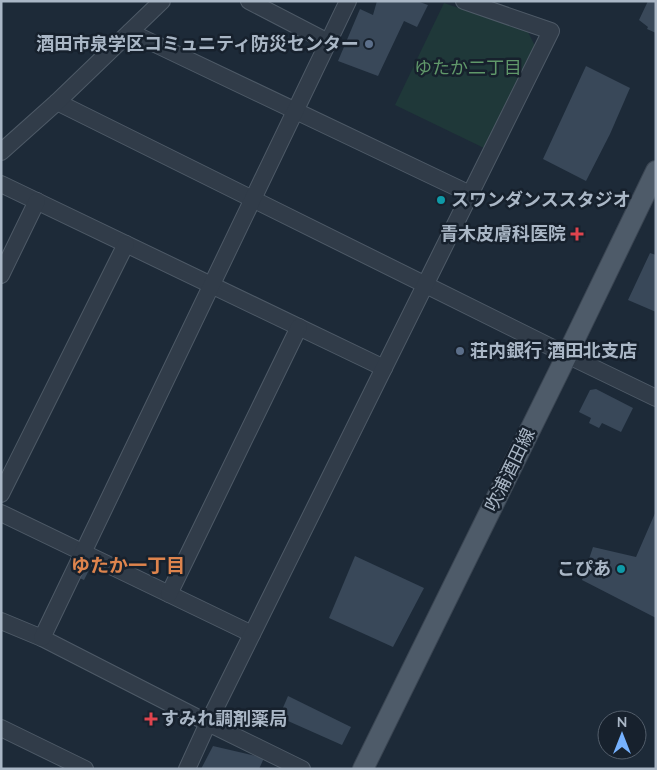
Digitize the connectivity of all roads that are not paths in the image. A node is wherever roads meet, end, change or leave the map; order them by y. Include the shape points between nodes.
1 (162, 1) edge
2 (249, 1) edge
3 (348, 1) edge
4 (464, 1) edge
5 (130, 32) junction
6 (328, 42) junction
7 (57, 102) junction
8 (296, 111) junction
9 (1, 152) edge
10 (656, 172) edge
11 (1, 184) edge
12 (470, 194) junction
13 (253, 199) junction
14 (37, 201) junction
15 (126, 244) junction
16 (1, 275) edge
17 (212, 285) junction
18 (425, 285) junction
19 (299, 327) junction
20 (567, 355) junction
21 (384, 368) junction
22 (656, 398) edge
23 (1, 494) edge
24 (1, 514) edge
25 (83, 553) junction
26 (169, 594) junction
27 (1, 621) edge
28 (252, 634) junction
29 (42, 638) junction
30 (208, 723) junction
31 (1, 728) edge
32 (85, 769) edge
33 (187, 769) edge
34 (302, 769) edge
35 (363, 769) edge

1 - 5 street
2 - 6 street
3 - 6 street
4 - 12 street via 551,31
5 - 7 street
5 - 8 street
6 - 8 street
7 - 9 street
7 - 13 street
8 - 12 street
8 - 13 street
10 - 20 main road, 吹浦酒田線
11 - 14 street
12 - 18 street
13 - 17 street
13 - 18 street
14 - 15 street
14 - 16 street
15 - 17 street
15 - 23 street
17 - 19 street
17 - 25 street
18 - 20 street
18 - 21 street
19 - 21 street
19 - 26 street
20 - 22 street
20 - 35 main road, 吹浦酒田線
21 - 28 street
24 - 25 street
25 - 26 street
25 - 29 street
26 - 28 street
27 - 29 street
28 - 30 street
29 - 30 street
30 - 33 street
30 - 34 street
31 - 32 street

